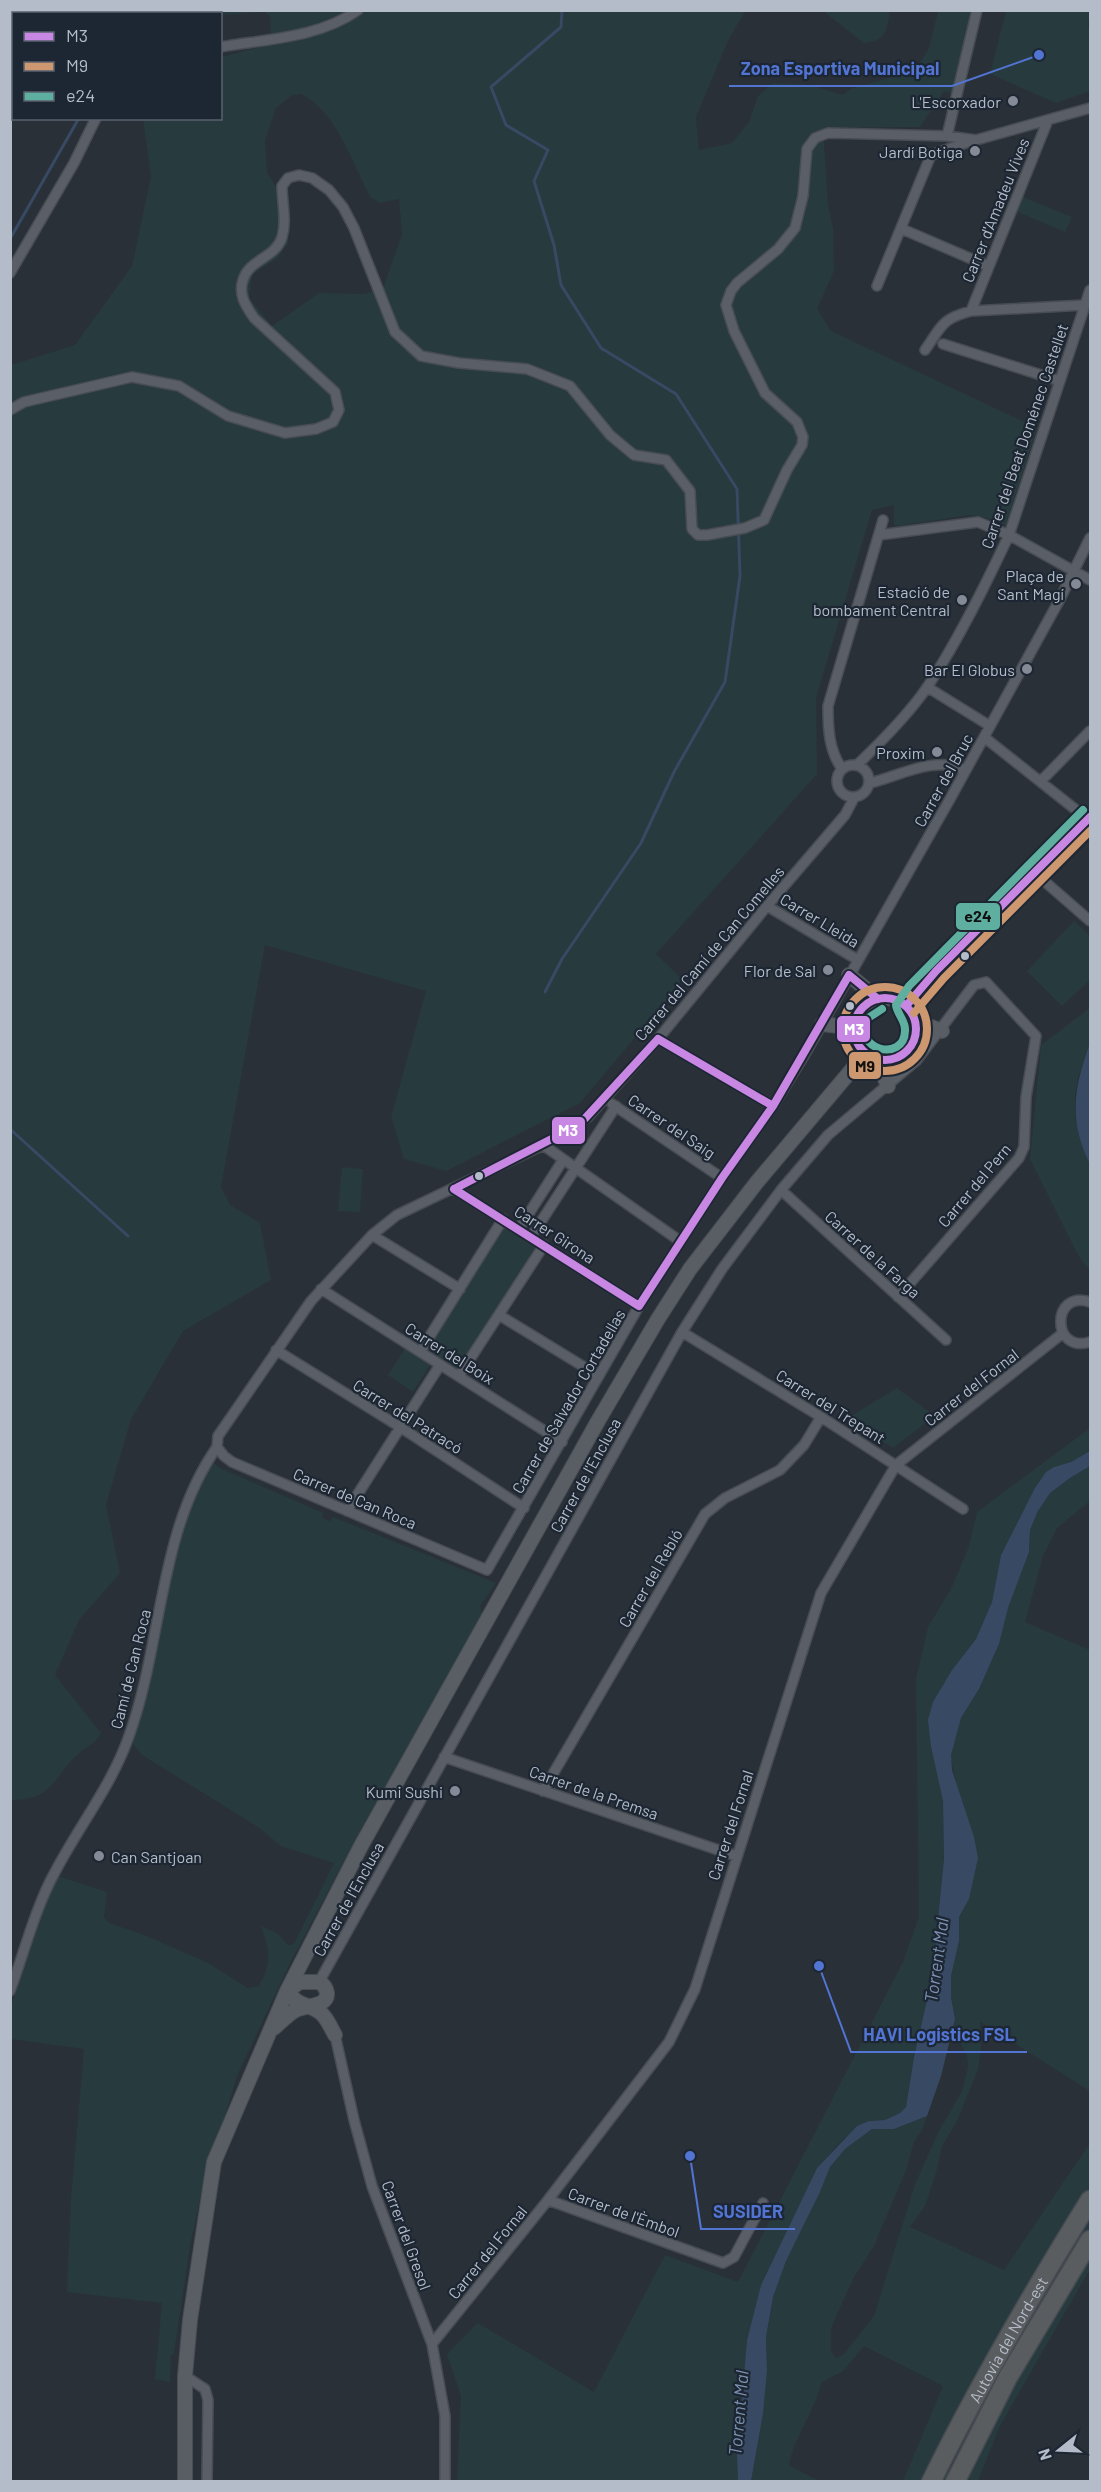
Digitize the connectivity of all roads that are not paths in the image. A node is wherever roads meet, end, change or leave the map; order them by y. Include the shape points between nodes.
1 (358, 10) edge
2 (977, 10) edge
3 (222, 47) edge
4 (1090, 108) edge
5 (95, 120) edge
6 (1048, 120) junction
7 (947, 136) junction
8 (976, 140) junction
9 (902, 229) junction
10 (988, 266) junction
11 (10, 273) edge
12 (877, 286) dead end
13 (1090, 290) edge
14 (1085, 305) junction
15 (971, 311) junction
16 (943, 344) dead end
17 (925, 350) dead end
18 (1060, 381) junction
19 (10, 410) edge
20 (883, 520) dead end
21 (879, 535) junction
22 (1009, 535) junction
23 (1090, 538) edge
24 (1075, 572) junction
25 (1090, 580) edge
26 (927, 687) junction
27 (990, 726) junction
28 (1090, 731) edge
29 (984, 737) junction
30 (857, 765) junction
31 (842, 769) junction
32 (964, 770) junction
33 (1041, 782) junction
34 (870, 783) junction
35 (854, 798) junction
36 (1090, 819) edge
37 (1035, 873) junction
38 (767, 906) junction
39 (1090, 921) edge
40 (858, 960) junction
41 (849, 975) junction
42 (878, 999) junction
43 (906, 1006) junction
44 (915, 1021) junction
45 (822, 1024) junction
46 (854, 1028) junction
47 (942, 1030) junction
48 (657, 1039) junction
49 (871, 1057) junction
50 (888, 1086) junction
51 (605, 1099) junction
52 (616, 1106) junction
53 (774, 1106) junction
54 (543, 1145) junction
55 (563, 1160) junction
56 (576, 1168) junction
57 (722, 1178) junction
58 (454, 1189) junction
59 (780, 1190) junction
60 (503, 1219) junction
61 (519, 1229) junction
62 (372, 1235) junction
63 (531, 1237) junction
64 (680, 1241) junction
65 (544, 1245) junction
66 (321, 1289) junction
67 (460, 1289) junction
68 (898, 1297) junction
69 (1090, 1302) edge
70 (639, 1306) junction
71 (499, 1315) junction
72 (682, 1332) junction
73 (1064, 1333) junction
74 (946, 1340) dead end
75 (1090, 1341) edge
76 (276, 1350) junction
77 (420, 1352) junction
78 (440, 1365) junction
79 (459, 1376) junction
80 (599, 1376) junction
81 (821, 1417) junction
82 (400, 1427) junction
83 (562, 1442) junction
84 (217, 1447) junction
85 (896, 1465) junction
86 (524, 1508) junction
87 (963, 1509) dead end
88 (347, 1511) junction
89 (487, 1570) joint
90 (444, 1757) junction
91 (543, 1791) junction
92 (736, 1856) junction
93 (310, 1947) junction
94 (319, 1982) junction
95 (10, 1991) edge
96 (287, 1991) junction
97 (327, 1996) junction
98 (308, 2006) junction
99 (269, 2034) junction
100 (335, 2035) junction
101 (548, 2200) junction
102 (1090, 2200) edge
103 (763, 2204) dead end
104 (1090, 2240) edge
105 (432, 2344) junction
106 (185, 2376) junction
107 (185, 2481) edge
108 (207, 2481) edge
109 (445, 2481) edge
110 (931, 2481) edge
111 (955, 2481) edge

1 - 3 street via 341,22 315,31
2 - 7 street
4 - 6 street
5 - 11 street via 75,163
6 - 8 street
6 - 10 street, Carrer d'Amadeu Vives
7 - 8 street
7 - 19 street via 828,134 815,138 807,150 803,196 795,228 778,249 737,283 727,299 734,331 765,393 792,416 803,437 764,520 745,528 698,535 692,529 690,490 666,460 634,455 610,435 570,386 526,369 421,356 395,332 343,207 329,190 312,178 299,175 288,178 282,186 285,221 276,249 246,269 240,289 254,318 335,392 339,410 333,422 316,429 285,433 228,416 179,386 132,377 24,402
8 - 9 street via 931,155
9 - 10 street
9 - 12 street
10 - 15 street, Carrer d'Amadeu Vives
13 - 14 street, Carrer del Beat Doménec Castellet
14 - 15 street
14 - 18 street, Carrer del Beat Doménec Castellet
15 - 17 street via 948,318
16 - 18 street
18 - 22 street, Carrer del Beat Doménec Castellet
20 - 21 street
21 - 22 street via 978,522
21 - 31 street via 828,706 829,735
22 - 24 street
22 - 26 street, Carrer del Beat Doménec Castellet
23 - 24 street
24 - 25 street
24 - 27 street, Carrer del Bruc
26 - 27 street
26 - 30 street, Carrer del Beat Doménec Castellet
27 - 29 street, Carrer del Bruc
28 - 33 street
29 - 32 street, Carrer del Bruc
29 - 33 street
30 - 31 street
30 - 34 street via 867,772
31 - 35 street via 837,777 838,788
32 - 34 street via 939,763
32 - 40 street, Carrer del Bruc
33 - 36 street
34 - 35 street via 864,794
35 - 38 street, Carrer del Camí de Can Comelles via 845,815
36 - 37 street
37 - 39 street
37 - 43 street
38 - 40 street, Carrer Lleida
38 - 48 street, Carrer del Camí de Can Comelles
40 - 41 street, Carrer del Bruc
41 - 42 street
41 - 45 street, Carrer de Salvador Cortadellas
42 - 43 street via 897,1000
42 - 46 street via 863,1006
43 - 44 street
44 - 47 street
44 - 49 street via 917,1030 911,1048 896,1059
45 - 46 street
45 - 53 street, Carrer de Salvador Cortadellas
46 - 49 street via 859,1047
47 - 50 street, Carrer de l'Enclusa
47 - 68 street, Carrer del Pern via 974,985 986,982 1036,1036 1026,1097 1024,1147 1019,1158
48 - 51 street, Carrer del Camí de Can Comelles
48 - 53 street
49 - 50 street
49 - 93 street via 757,1182 690,1269 658,1319 351,1864
50 - 59 street, Carrer de l'Enclusa via 828,1134
51 - 52 street, Carrer del Saig
51 - 54 street, Carrer del Camí de Can Comelles via 579,1125
52 - 56 street
52 - 57 street, Carrer del Saig
53 - 57 street, Carrer de Salvador Cortadellas
54 - 55 street
54 - 58 street, Carrer del Camí de Can Comelles
55 - 56 street
55 - 61 street
56 - 63 street
56 - 64 street
57 - 64 street, Carrer de Salvador Cortadellas
58 - 60 street, Carrer Girona
58 - 62 street, Carrer del Camí de Can Comelles via 397,1215
59 - 68 street, Carrer de la Farga
59 - 72 street, Carrer de l'Enclusa
60 - 61 street, Carrer Girona
60 - 67 street
61 - 63 street, Carrer Girona
62 - 66 street, Carrer del Camí de Can Comelles
62 - 67 street
63 - 65 street, Carrer Girona
64 - 70 street, Carrer de Salvador Cortadellas
65 - 70 street, Carrer Girona
65 - 71 street
66 - 76 street, Carrer del Camí de Can Comelles
66 - 77 street, Carrer del Boix
67 - 77 street
68 - 74 street, Carrer de la Farga
69 - 73 street via 1077,1300 1064,1309 1060,1318
70 - 80 street, Carrer de Salvador Cortadellas
71 - 79 street
71 - 80 street
72 - 81 street, Carrer del Trepant
72 - 90 street, Carrer de l'Enclusa
73 - 75 street via 1076,1343
73 - 85 street, Carrer del Fornal
76 - 82 street, Carrer del Patracó
76 - 84 street, Carrer del Camí de Can Comelles via 218,1436
77 - 78 street, Carrer del Boix
78 - 79 street, Carrer del Boix
78 - 82 street
79 - 83 street, Carrer del Boix
80 - 83 street, Carrer de Salvador Cortadellas
81 - 85 street, Carrer del Trepant
81 - 91 street, Carrer del Rebló via 804,1445 780,1470 724,1498 705,1514
82 - 86 street, Carrer del Patracó
82 - 88 street
83 - 86 street, Carrer de Salvador Cortadellas
84 - 88 street, Carrer de Can Roca via 232,1462
84 - 95 street, Camí de Can Roca via 197,1479 178,1527 128,1740 108,1783 51,1879
85 - 87 street, Carrer del Trepant
85 - 92 street, Carrer del Fornal via 821,1593
86 - 89 street, Carrer de Salvador Cortadellas
88 - 89 street, Carrer de Can Roca
90 - 91 street, Carrer de la Premsa
90 - 94 street, Carrer de l'Enclusa
91 - 92 street, Carrer de la Premsa
92 - 101 street, Carrer del Fornal via 695,1989 669,2042
93 - 94 street via 310,1971
93 - 96 street
94 - 96 street via 300,1982
94 - 97 street
96 - 98 street via 297,2003
96 - 99 street
97 - 98 street via 321,2003
97 - 100 street via 335,2017
98 - 99 street via 293,2011
98 - 100 street via 324,2016
99 - 106 street via 214,2162
100 - 105 street, Carrer del Gresol via 372,2186
101 - 103 street, Carrer de l'Èmbol via 723,2263 734,2257
101 - 105 street, Carrer del Fornal
102 - 110 highway, Autovia del Nord-est via 1002,2347
104 - 111 highway, Autovia del Nord-est via 1008,2377
105 - 109 street, Carrer del Gresol via 446,2416
106 - 107 street
106 - 108 street via 206,2389

